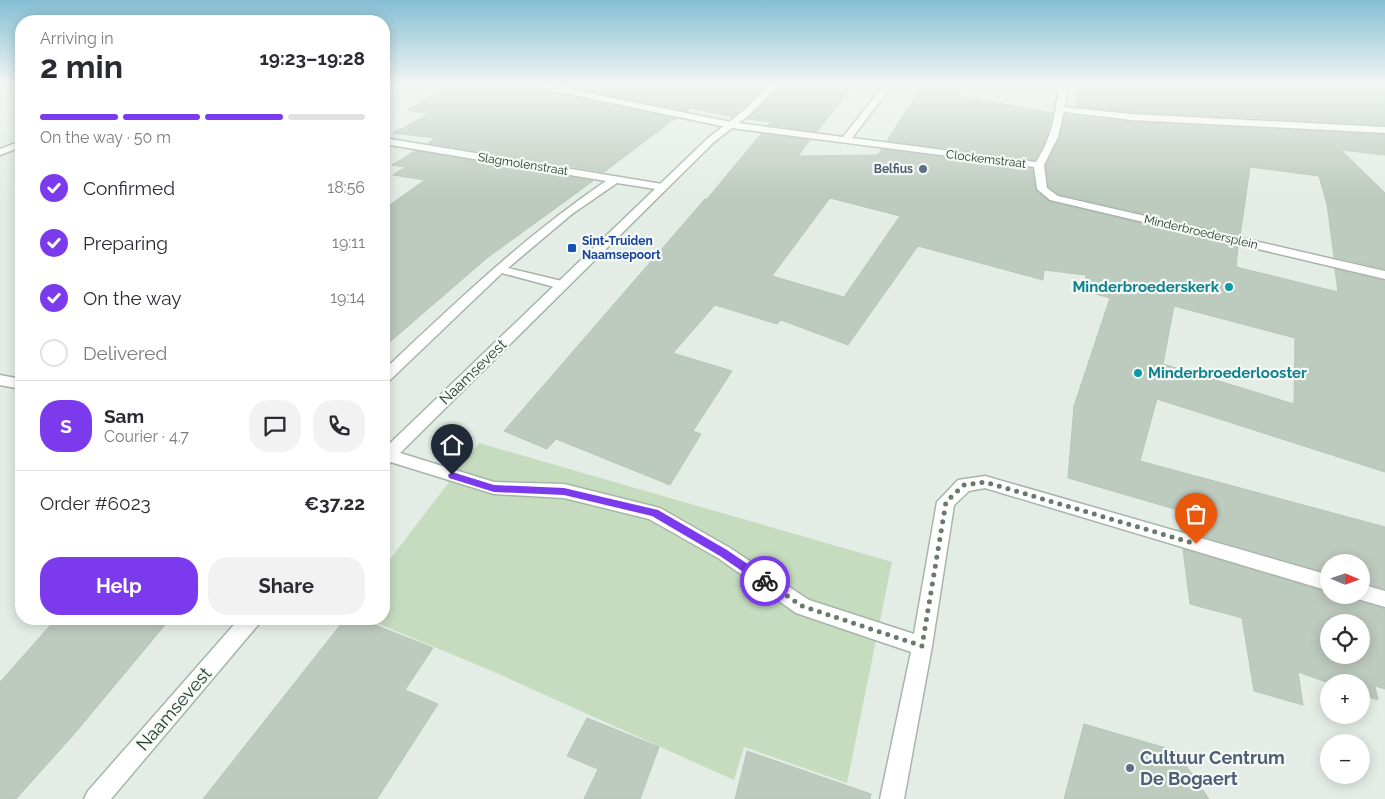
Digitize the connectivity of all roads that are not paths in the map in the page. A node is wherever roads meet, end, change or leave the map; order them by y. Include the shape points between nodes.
1 (714, 121) edge
2 (735, 121) edge
3 (860, 121) edge
4 (1058, 121) edge
5 (1215, 121) edge
6 (730, 125) junction
7 (1385, 130) edge
8 (390, 141) edge
9 (845, 141) junction
10 (15, 146) edge
11 (0, 152) edge
12 (1039, 165) junction
13 (616, 179) junction
14 (662, 187) junction
15 (500, 269) junction
16 (1385, 275) edge
17 (562, 285) junction
18 (390, 372) edge
19 (0, 380) edge
20 (15, 383) edge
21 (390, 451) edge
22 (390, 457) edge
23 (1320, 580) edge
24 (1370, 595) edge
25 (1385, 599) edge
26 (246, 625) edge
27 (922, 646) junction
28 (96, 799) edge
29 (892, 799) edge

1 - 6 street, Clockemstraat
2 - 6 street, Naamsevest
3 - 9 street
4 - 12 street, Clockemstraat
5 - 7 street
6 - 9 street, Clockemstraat
6 - 14 street, Naamsevest
8 - 13 street, Slagmolenstraat
9 - 12 street, Clockemstraat
10 - 11 street
12 - 16 street, Minderbroedersplein via 1042,189 1054,198
13 - 14 street, Slagmolenstraat
13 - 15 street via 568,212
14 - 17 street, Naamsevest
15 - 17 street
15 - 18 street
17 - 21 street, Naamsevest
19 - 20 street
22 - 27 street via 494,488 564,491 654,513 724,553 802,606
23 - 27 street via 985,482 964,485 946,502
24 - 25 street
26 - 28 street, Naamsevest
27 - 29 street

